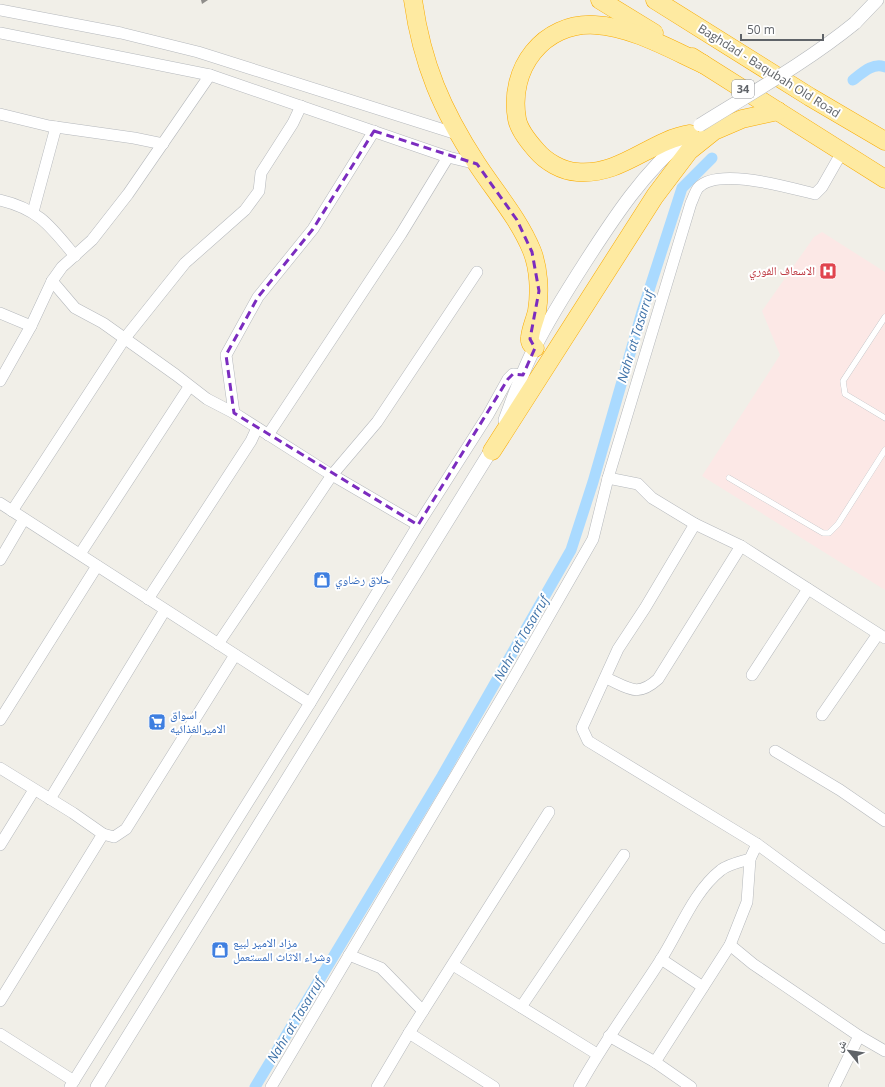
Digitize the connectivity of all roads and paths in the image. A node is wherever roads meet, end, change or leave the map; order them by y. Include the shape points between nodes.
1 (413, 0) edge
2 (600, 0) edge
3 (655, 0) edge
4 (877, 0) edge
5 (0, 10) edge
6 (0, 33) edge
7 (703, 64) junction
8 (245, 66) junction
9 (210, 75) junction
10 (238, 84) junction
11 (301, 106) junction
12 (778, 111) junction
13 (0, 114) edge
14 (56, 127) junction
15 (695, 129) junction
16 (374, 131) junction
17 (460, 135) junction
18 (885, 141) edge
19 (163, 144) junction
20 (842, 152) junction
21 (448, 156) junction
22 (477, 164) junction
23 (885, 180) edge
24 (0, 200) edge
25 (33, 212) junction
26 (74, 256) junction
27 (477, 272) dead end
28 (52, 281) junction
29 (0, 313) edge
30 (885, 317) edge
31 (31, 326) junction
32 (125, 338) junction
33 (535, 348) junction
34 (523, 375) junction
35 (0, 381) edge
36 (189, 386) junction
37 (234, 413) junction
38 (885, 418) edge
39 (257, 428) junction
40 (268, 434) junction
41 (885, 450) edge
42 (492, 451) junction
43 (332, 475) junction
44 (608, 478) junction
45 (728, 478) dead end
46 (0, 503) edge
47 (12, 511) junction
48 (24, 519) junction
49 (695, 524) junction
50 (418, 525) junction
51 (741, 546) junction
52 (80, 554) junction
53 (0, 560) edge
54 (97, 566) junction
55 (808, 589) junction
56 (148, 599) junction
57 (165, 610) junction
58 (882, 636) edge
59 (218, 644) junction
60 (235, 656) junction
61 (752, 675) dead end
62 (606, 678) junction
63 (310, 703) junction
64 (822, 715) dead end
65 (0, 720) edge
66 (775, 751) dead end
67 (0, 768) edge
68 (34, 790) junction
69 (50, 799) junction
70 (549, 812) dead end
71 (885, 821) edge
72 (103, 834) junction
73 (757, 844) junction
74 (0, 845) edge
75 (624, 855) dead end
76 (750, 859) junction
77 (885, 937) edge
78 (730, 946) junction
79 (349, 955) junction
80 (661, 959) junction
81 (453, 965) junction
82 (703, 987) junction
83 (0, 1001) edge
84 (521, 1007) junction
85 (423, 1011) junction
86 (409, 1033) junction
87 (0, 1034) edge
88 (609, 1036) junction
89 (859, 1036) junction
90 (885, 1051) edge
91 (597, 1054) junction
92 (655, 1062) junction
93 (72, 1084) edge
94 (97, 1087) edge
95 (271, 1087) edge
96 (377, 1087) edge
97 (494, 1087) edge
98 (579, 1087) edge
99 (691, 1087) edge
100 (834, 1087) edge

1 - 17 highway via 421,46 433,84 450,121
2 - 7 highway, 34
3 - 18 highway, Baghdad - Baqubah Old Road / 34 via 810,98
4 - 15 street, bridge via 855,23 824,48
5 - 8 street via 152,40
6 - 9 street
7 - 12 highway, 34
7 - 15 highway via 636,35 595,25 558,31 540,42 528,57 518,79 517,120 526,138 541,156 556,166 576,172 593,172 626,162 674,136
8 - 10 street
8 - 17 street
9 - 10 street
9 - 19 street
10 - 11 street
11 - 16 street
11 - 32 street via 261,173 259,191 245,210 185,263
12 - 20 highway, 34
12 - 42 highway via 742,119 714,131 689,151 655,196
13 - 14 street
14 - 19 street
14 - 25 street
15 - 33 street via 669,151 614,216 572,282
16 - 21 street
16 - 37 street via 313,229 258,297 226,355
17 - 22 highway
19 - 26 street via 92,240
20 - 23 highway, 34
20 - 44 street via 822,187 815,194 745,178 711,180 698,188
21 - 22 street
21 - 40 street via 401,234
22 - 33 highway via 517,220 532,252 539,291 530,338
24 - 25 street
25 - 26 street via 53,230
26 - 28 street
27 - 43 street via 377,422
28 - 31 street
28 - 32 street via 75,308
29 - 31 street
30 - 38 lane via 843,381 845,394
31 - 35 street
32 - 36 street
32 - 47 street
33 - 34 street
34 - 42 street
34 - 50 street via 513,374 508,379
36 - 37 street
36 - 52 street
37 - 39 street
39 - 40 street
39 - 56 street
40 - 43 street
41 - 45 lane via 838,524 829,533 823,533
42 - 94 street
43 - 50 street
43 - 59 street
44 - 49 street via 638,484 652,498
44 - 79 street via 593,538
46 - 47 street
47 - 48 street
48 - 52 street
48 - 53 street
49 - 51 street
49 - 62 street via 618,649
50 - 63 street
51 - 55 street
51 - 62 street via 658,679 647,689 634,691
52 - 54 street
54 - 56 street
54 - 65 street
55 - 58 street
55 - 61 street
56 - 57 street
57 - 59 street
57 - 69 street
58 - 64 street
59 - 60 street
60 - 63 street
60 - 72 street via 126,829 114,836
62 - 73 street via 582,728 588,741
63 - 93 street
66 - 71 street
67 - 68 street
68 - 69 street
68 - 74 street
69 - 72 street
70 - 81 street
72 - 83 street
73 - 76 street
73 - 77 street
75 - 84 street
76 - 78 street via 747,902
76 - 80 street via 722,870 696,898
78 - 82 street
78 - 89 street
79 - 85 street via 382,968
79 - 95 street
80 - 82 street
80 - 88 street
81 - 84 street
81 - 85 street
82 - 92 street
84 - 91 street
85 - 86 street
86 - 96 street
86 - 97 street
87 - 93 street
88 - 91 street
88 - 92 street
89 - 90 street
89 - 100 street
91 - 98 street
92 - 99 street

